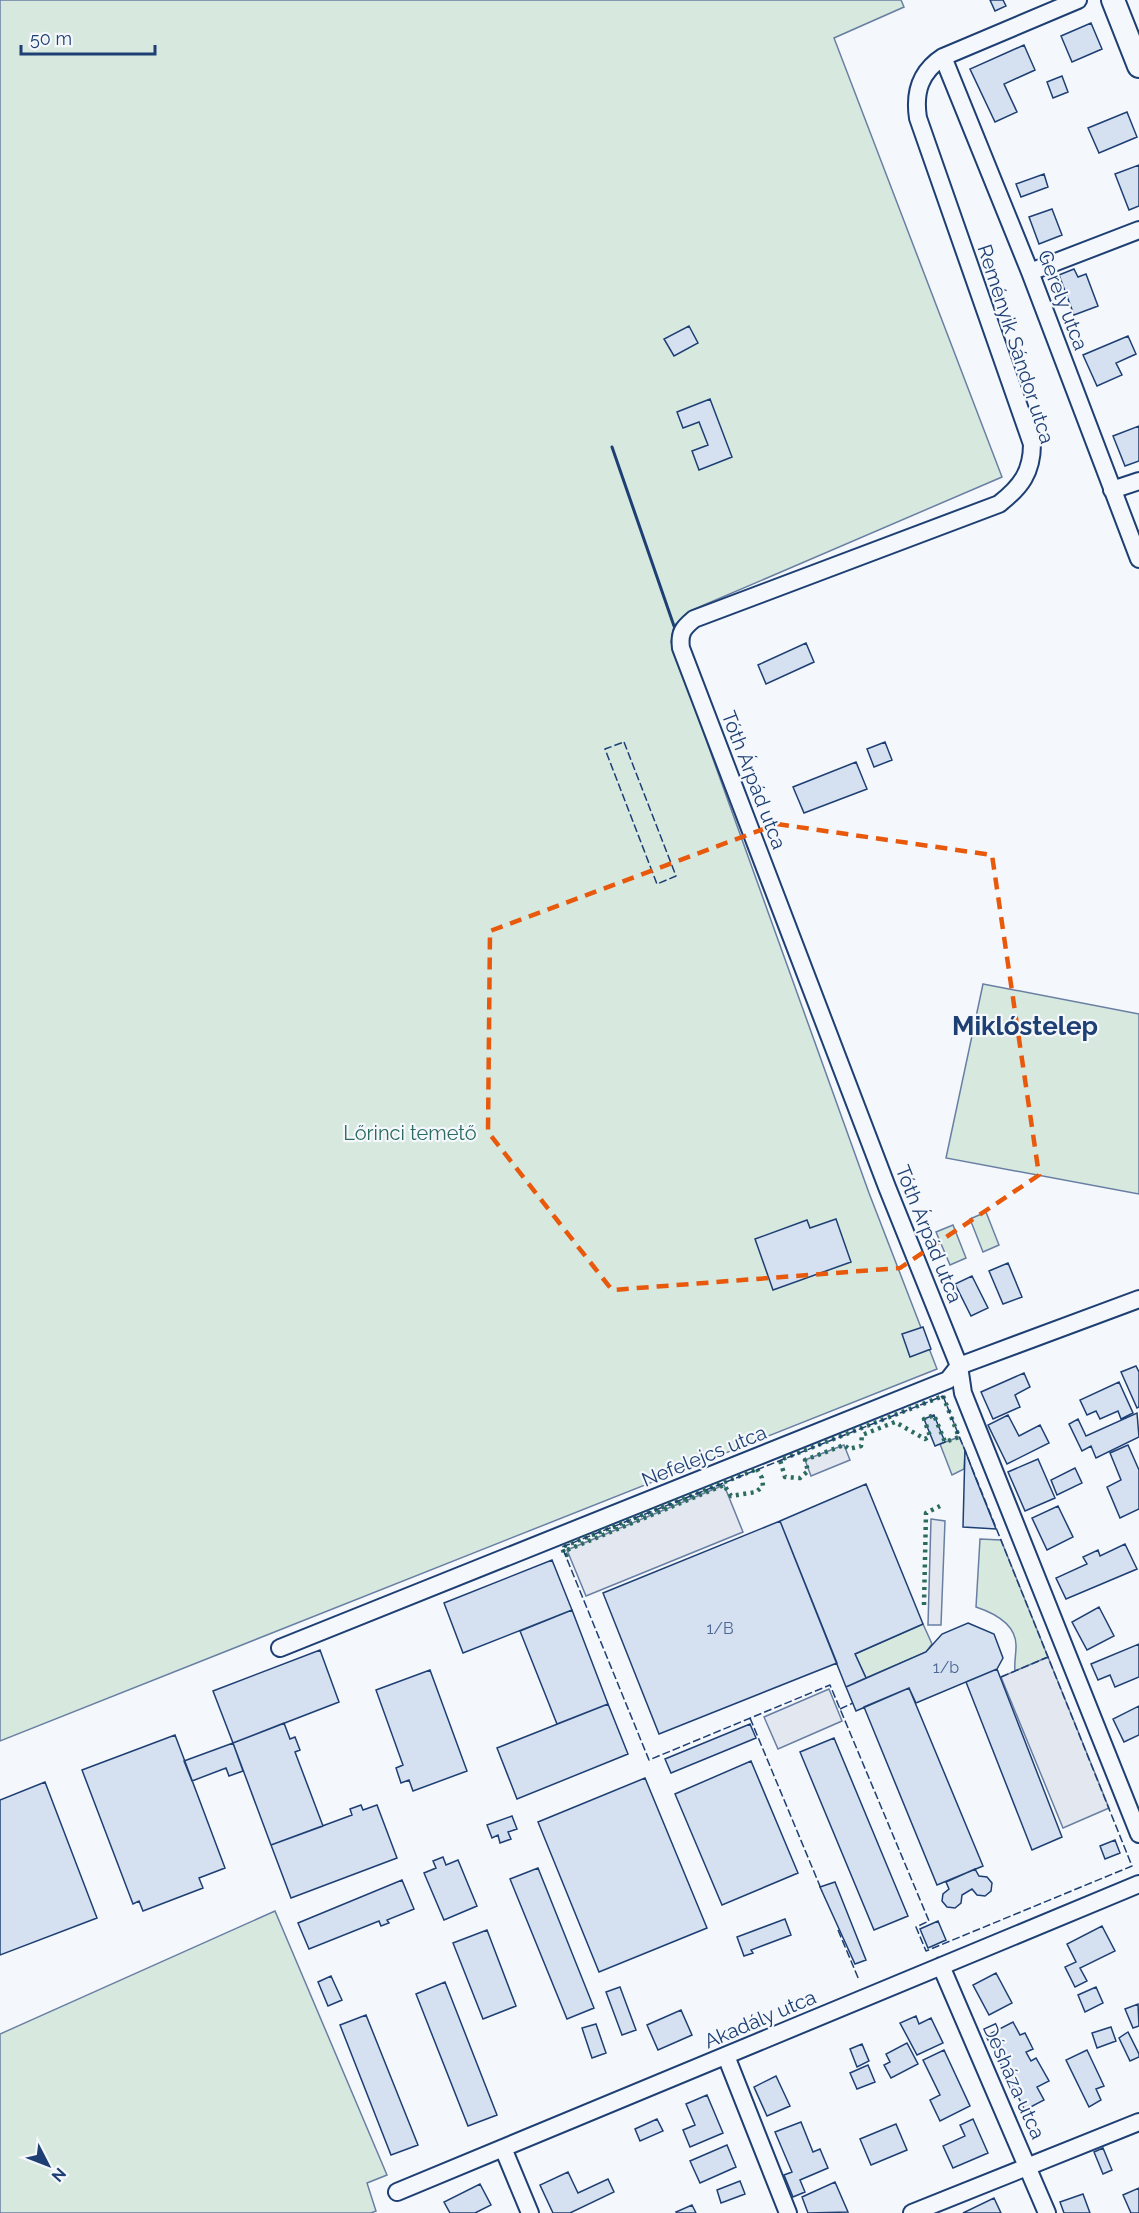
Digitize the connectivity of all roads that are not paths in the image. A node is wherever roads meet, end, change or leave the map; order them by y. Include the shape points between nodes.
1 (1078, 0) edge
2 (1113, 0) edge
3 (943, 57) junction
4 (1139, 66) edge
5 (1139, 230) edge
6 (1030, 272) junction
7 (1139, 481) edge
8 (1112, 490) junction
9 (1139, 559) edge
10 (681, 648) joint
11 (1139, 1299) edge
12 (959, 1366) junction
13 (280, 1648) dead end
14 (1139, 1834) edge
15 (1139, 1884) edge
16 (941, 1966) junction
17 (726, 2056) junction
18 (1139, 2122) edge
19 (503, 2148) junction
20 (1029, 2168) junction
21 (397, 2192) dead end
22 (530, 2213) edge
23 (788, 2213) edge
24 (912, 2213) edge
25 (1047, 2213) edge

1 - 3 street
2 - 4 street
3 - 6 street, Gerely utca
3 - 10 street, Reményik Sándor utca via 929,66 922,78 917,91 918,118 1032,444 1029,471 1021,485 999,504 694,619 682,628
5 - 6 street
6 - 8 street, Gerely utca
7 - 8 street
8 - 9 street, Gerely utca
10 - 12 street, Tóth Árpád utca
11 - 12 street, Nefelejcs utca
12 - 13 street, Nefelejcs utca via 948,1380
12 - 14 street, Tóth Árpád utca via 963,1393
15 - 16 street, Akadály utca
16 - 17 street, Akadály utca
16 - 20 street, Désháza utca
17 - 19 street, Akadály utca
17 - 23 street
18 - 20 street
19 - 21 street, Akadály utca
19 - 22 street
20 - 24 street
20 - 25 street, Désháza utca

